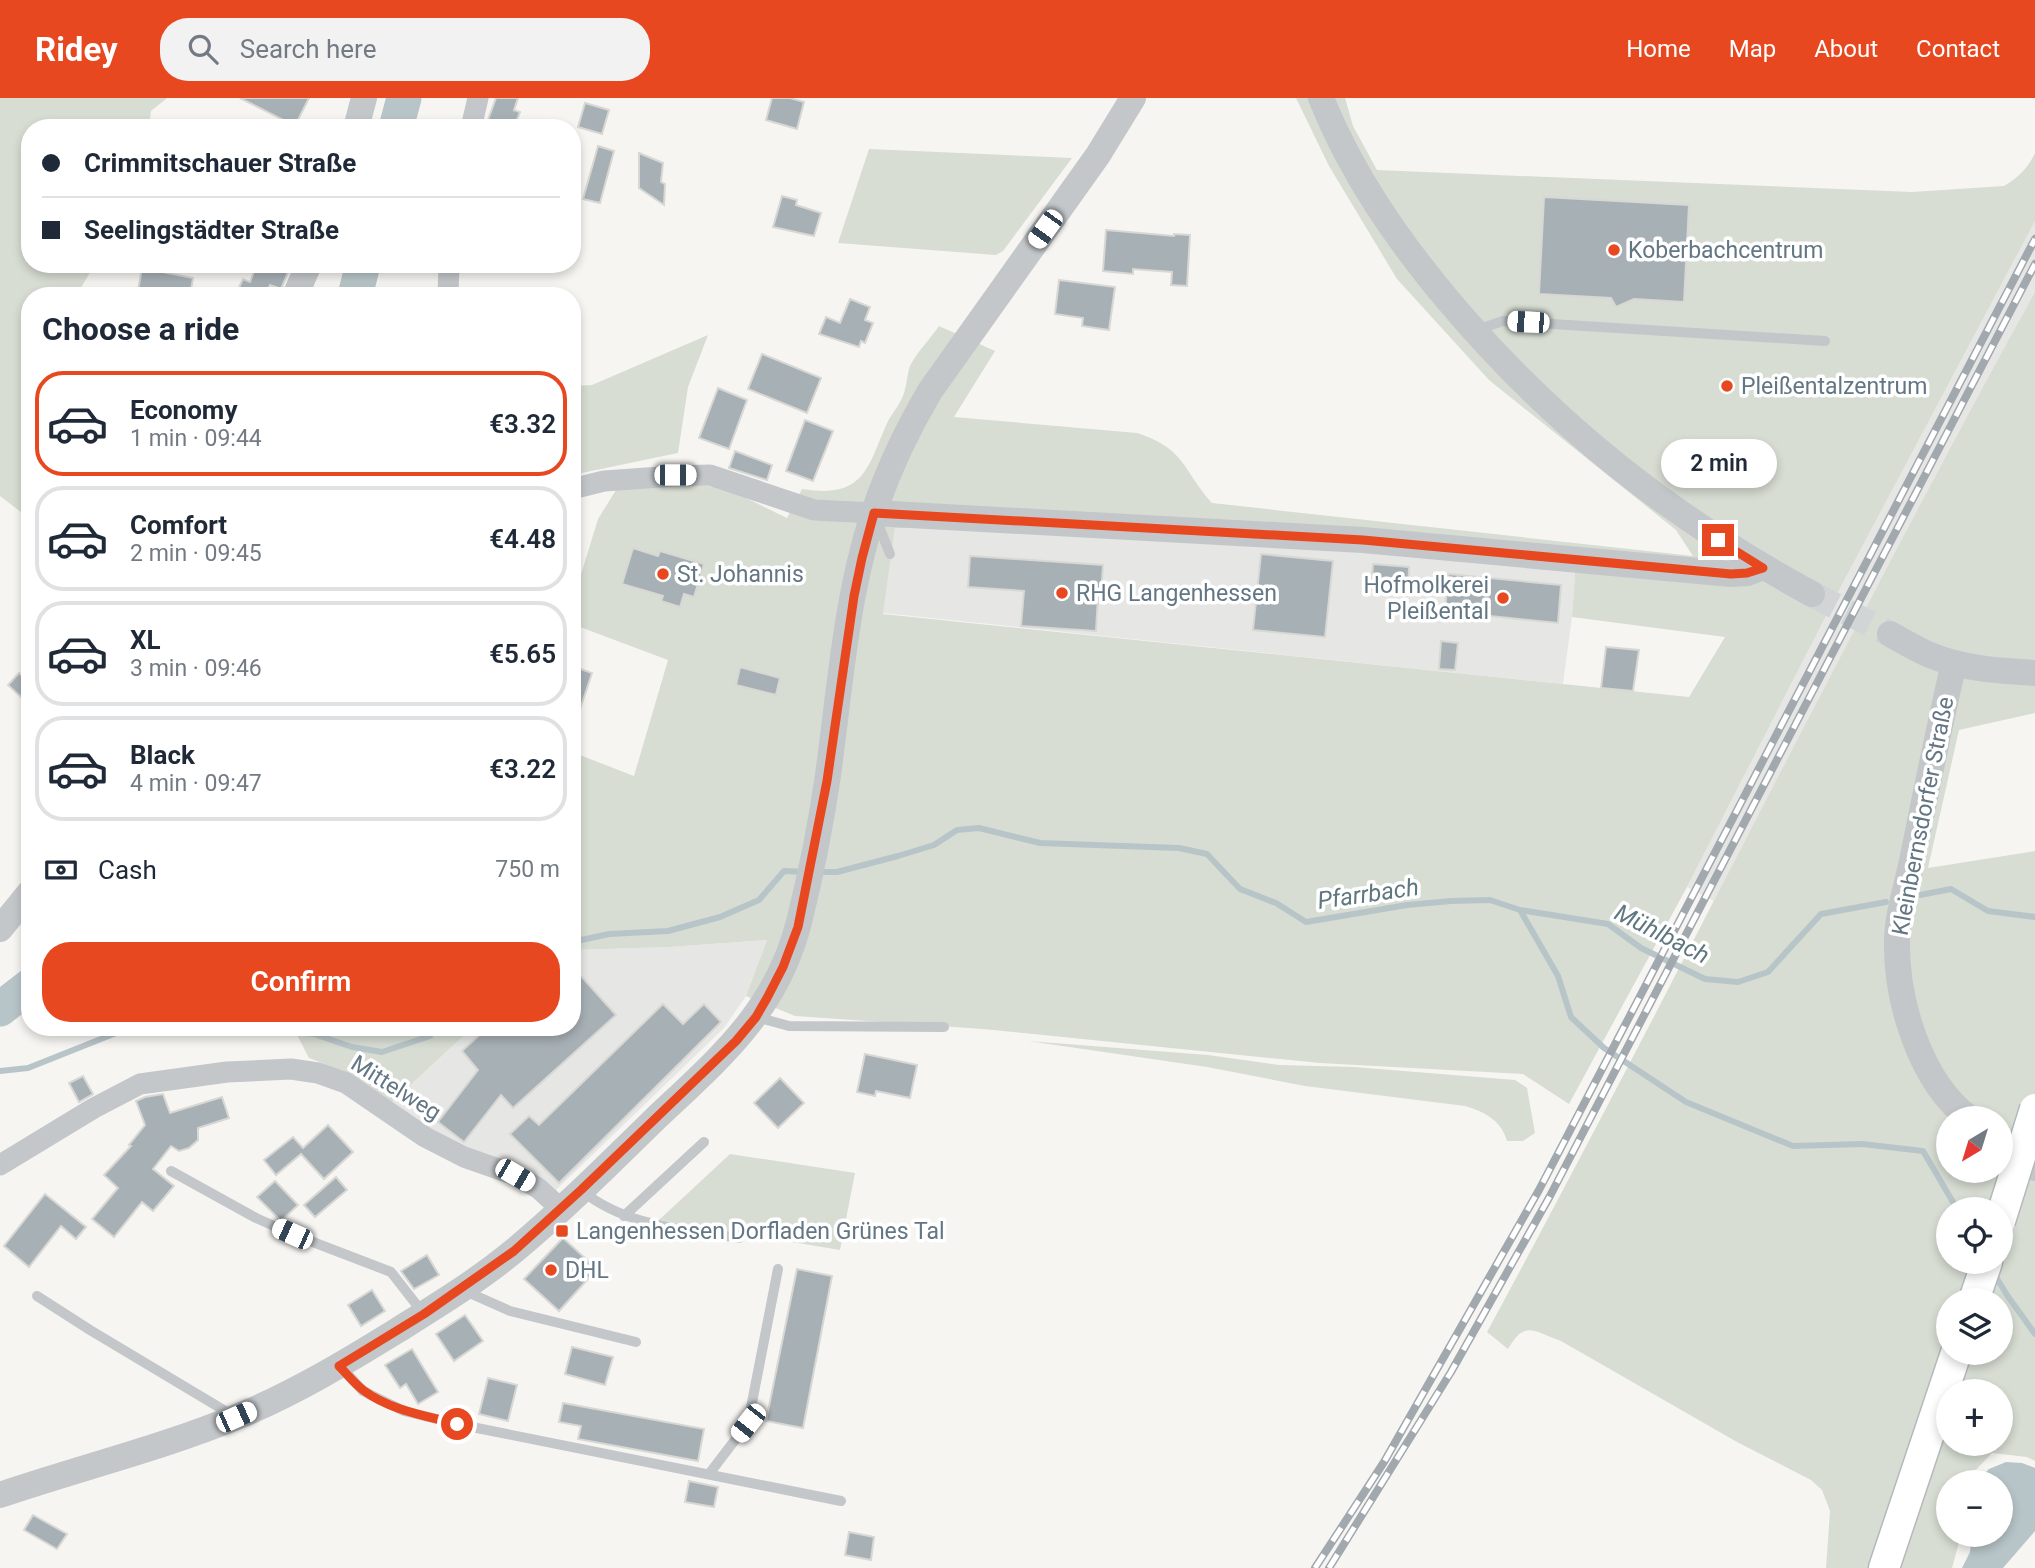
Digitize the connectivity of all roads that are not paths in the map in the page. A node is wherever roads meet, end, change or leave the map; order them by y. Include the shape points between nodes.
1 (364, 98) edge
2 (478, 98) edge
3 (1133, 98) edge
4 (1321, 98) edge
5 (358, 119) edge
6 (473, 119) edge
7 (1474, 331) junction
8 (1825, 341) dead end
9 (581, 487) edge
10 (874, 513) junction
11 (890, 554) dead end
12 (1763, 568) junction
13 (1812, 594) tunnel mouth
14 (1890, 634) tunnel mouth
15 (1954, 663) junction
16 (2035, 673) edge
17 (21, 903) edge
18 (0, 929) edge
19 (756, 1017) junction
20 (944, 1027) dead end
21 (1954, 1106) edge
22 (2035, 1109) edge
23 (704, 1142) dead end
24 (2013, 1152) edge
25 (0, 1165) edge
26 (2035, 1168) edge
27 (171, 1171) dead end
28 (581, 1190) junction
29 (2008, 1197) edge
30 (561, 1209) junction
31 (624, 1216) junction
32 (739, 1238) dead end
33 (778, 1269) dead end
34 (461, 1289) junction
35 (37, 1296) dead end
36 (424, 1314) junction
37 (636, 1342) dead end
38 (1952, 1365) edge
39 (339, 1366) junction
40 (236, 1417) junction
41 (709, 1474) junction
42 (0, 1495) edge
43 (841, 1501) dead end
44 (1884, 1568) edge

1 - 5 street
2 - 6 street
3 - 10 street via 1098,155 930,391 907,430
4 - 7 street via 1353,167 1385,220
7 - 8 lane via 1503,321
7 - 12 street via 1512,373 1608,461
9 - 10 street via 604,481 710,475 814,510
10 - 11 lane
10 - 12 street via 1363,540 1731,574
10 - 19 street via 851,615 816,844 798,927
12 - 13 street
14 - 15 street
15 - 16 street
15 - 21 street, Kleinbernsdorfer Straße via 1897,938 1900,985 1910,1026 1932,1075
17 - 18 street
19 - 20 lane via 789,1026
19 - 28 street
22 - 29 main road, bridge
23 - 31 lane
24 - 26 street
25 - 30 street, Mittelweg via 140,1084 291,1069 346,1083 425,1137 515,1175
27 - 36 lane via 256,1218 391,1272
28 - 30 street
28 - 31 lane
30 - 34 street
31 - 32 lane
33 - 41 lane via 748,1423
34 - 36 street
34 - 37 lane via 510,1311
35 - 40 lane
36 - 39 street
38 - 44 main road
39 - 40 street
39 - 41 lane via 363,1391 404,1411
40 - 42 street
41 - 43 lane

